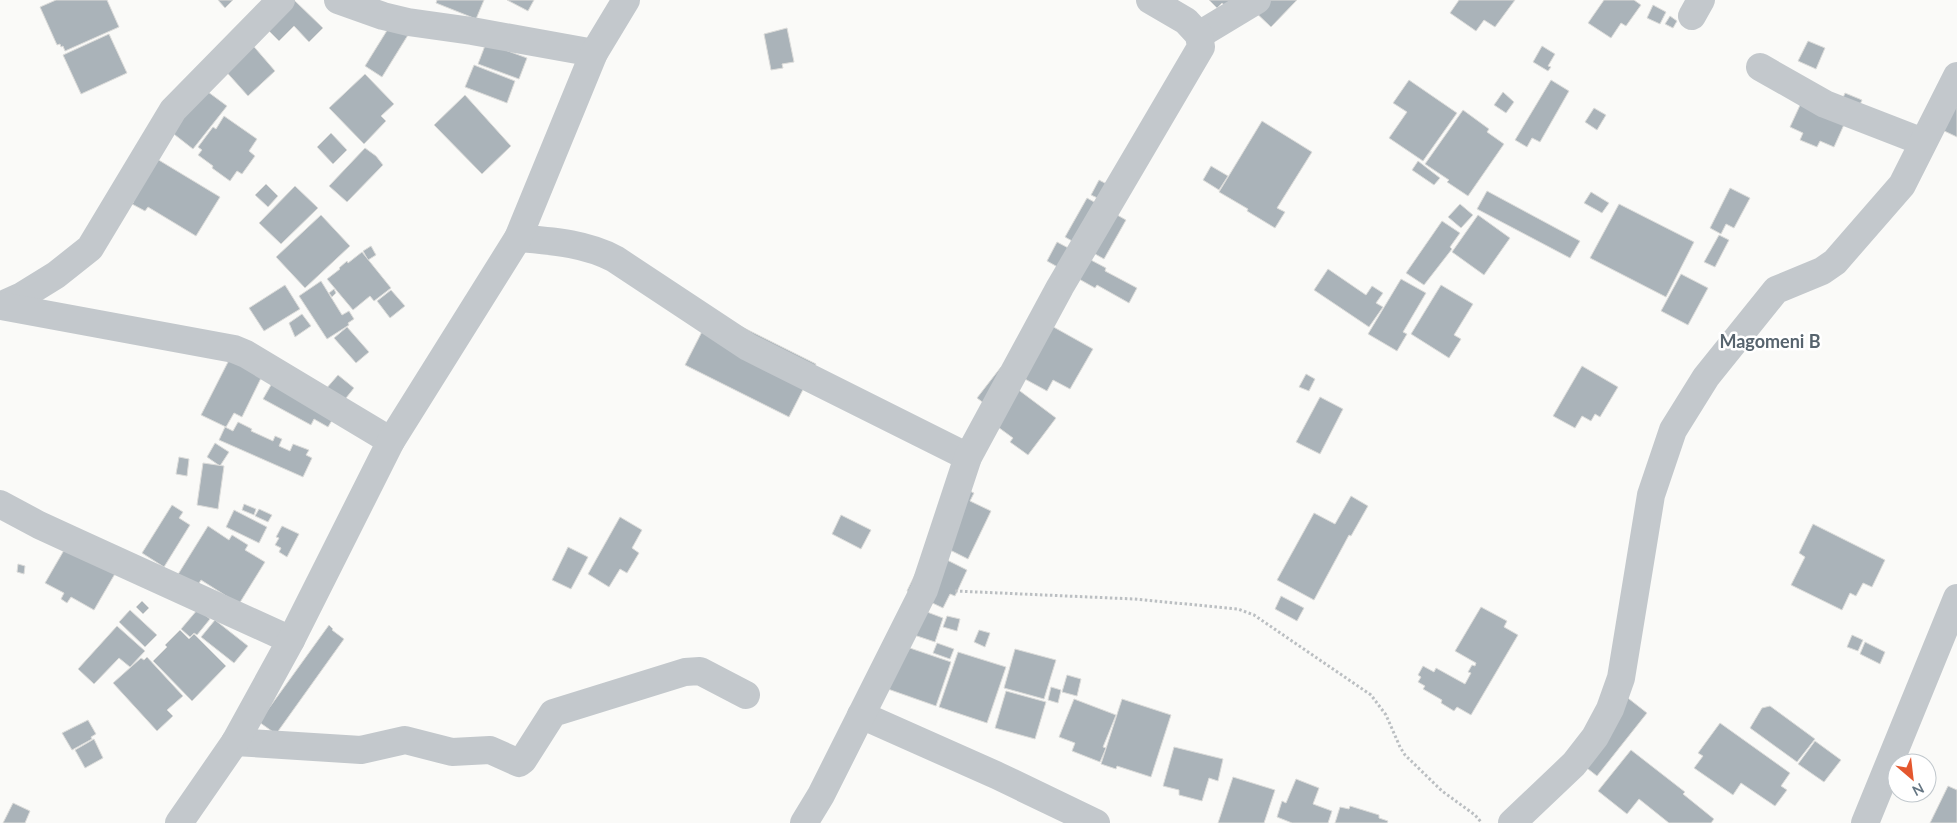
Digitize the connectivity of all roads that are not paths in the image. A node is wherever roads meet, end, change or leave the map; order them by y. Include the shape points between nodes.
1 (281, 0) edge
2 (338, 0) edge
3 (626, 0) edge
4 (1150, 0) edge
5 (1257, 0) edge
6 (1199, 36) junction
7 (594, 53) junction
8 (1760, 67) dead end
9 (1957, 76) edge
10 (1923, 142) junction
11 (518, 238) junction
12 (0, 306) edge
13 (391, 441) junction
14 (968, 457) junction
15 (0, 504) edge
16 (1957, 598) edge
17 (291, 640) junction
18 (746, 695) dead end
19 (861, 715) junction
20 (235, 742) junction
21 (184, 821) edge
22 (804, 823) edge
23 (1096, 823) edge
24 (1512, 823) edge
25 (1865, 823) edge

1 - 12 street via 173,110 90,248 56,275
2 - 7 street via 408,22
3 - 7 street
4 - 6 street via 1186,21
5 - 6 street
6 - 14 street via 1200,47 1060,286
7 - 11 street
8 - 10 street via 1825,104
9 - 10 street
10 - 24 street via 1902,185 1848,249 1822,270 1776,290 1689,402 1673,430 1651,495 1621,678 1610,709 1595,737 1574,764
11 - 13 street
11 - 14 street via 599,250 748,347
12 - 13 street via 234,349
13 - 17 street
14 - 19 street via 924,590
15 - 17 street
16 - 25 street
17 - 20 street
18 - 20 street via 700,671 686,672 553,713 519,763 490,750 445,752 405,740 361,750
19 - 22 street
19 - 23 street
20 - 21 street

